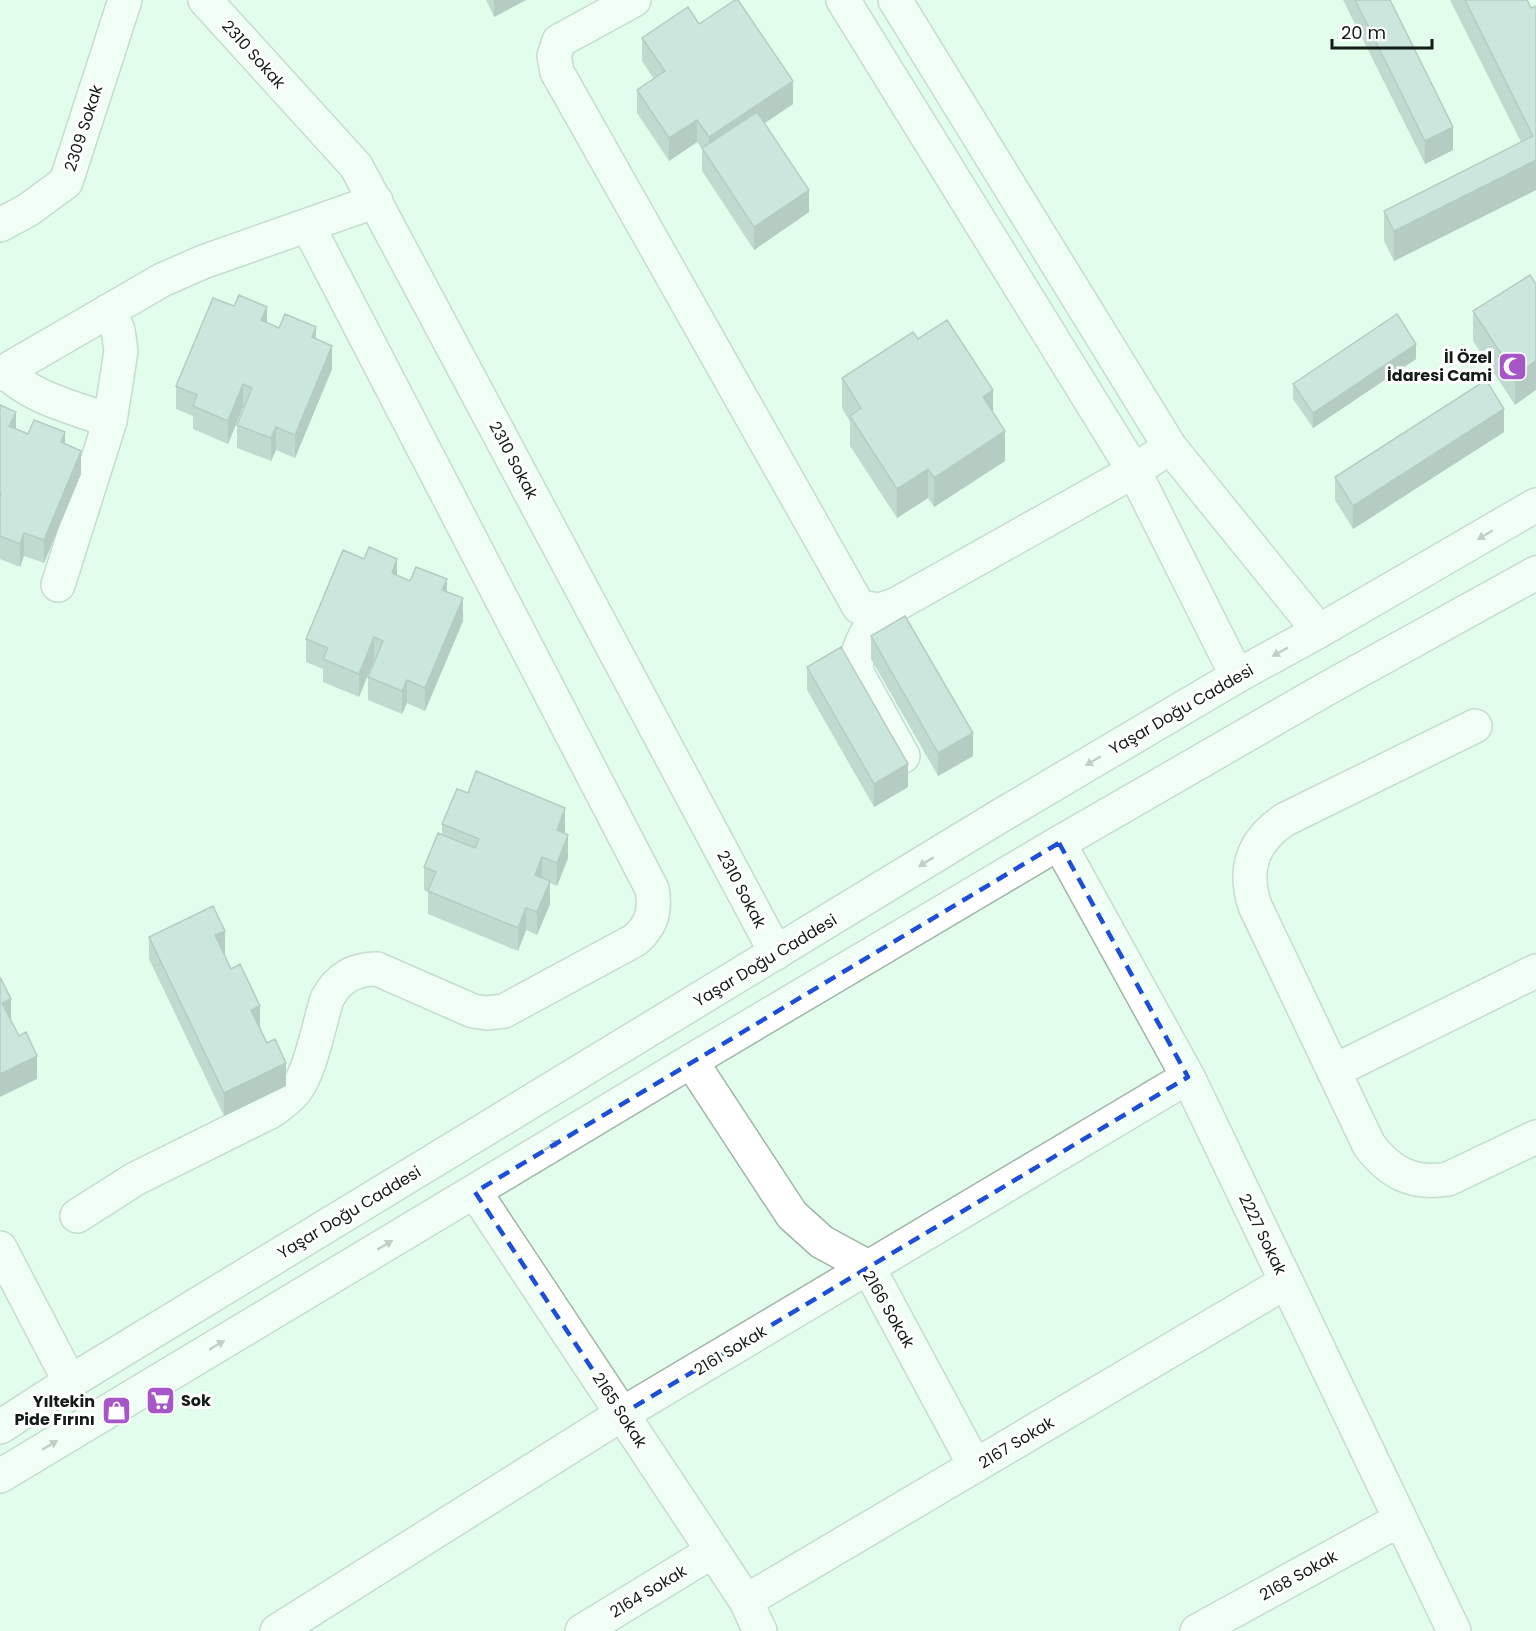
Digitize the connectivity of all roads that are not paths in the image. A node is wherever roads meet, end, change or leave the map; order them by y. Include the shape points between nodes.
1 (125, 0) edge
2 (205, 0) edge
3 (634, 0) edge
4 (843, 0) edge
5 (895, 0) edge
6 (376, 201) junction
7 (0, 225) edge
8 (308, 226) junction
9 (108, 311) junction
10 (3, 372) edge
11 (110, 421) junction
12 (1170, 447) junction
13 (1134, 471) junction
14 (1536, 506) edge
15 (1536, 573) edge
16 (58, 585) dead end
17 (880, 610) junction
18 (1319, 631) junction
19 (1237, 676) junction
20 (1475, 726) dead end
21 (903, 756) edge
22 (1059, 843) junction
23 (776, 953) junction
24 (1536, 971) edge
25 (691, 1061) junction
26 (1334, 1071) junction
27 (1188, 1077) junction
28 (1536, 1137) edge
29 (475, 1192) junction
30 (77, 1216) dead end
31 (0, 1248) edge
32 (868, 1267) junction
33 (1286, 1282) junction
34 (70, 1382) junction
35 (622, 1414) junction
36 (0, 1427) edge
37 (975, 1466) junction
38 (0, 1476) edge
39 (1399, 1520) junction
40 (713, 1551) junction
41 (746, 1601) junction
42 (277, 1631) edge
43 (582, 1631) edge
44 (760, 1631) edge
45 (1197, 1631) edge
46 (1454, 1631) edge

1 - 7 street, 2309 Sokak via 66,182
2 - 6 street, 2310 Sokak via 356,166
3 - 17 street via 559,41 554,56 557,72 859,607
4 - 13 street
5 - 12 street
6 - 8 street
6 - 23 street, 2310 Sokak
8 - 9 street via 203,262
8 - 30 street via 652,889 653,916 635,940 504,1011 472,1011 376,969 350,974 333,988 327,999 305,1074 284,1103 135,1179
9 - 10 street
9 - 11 street via 118,330 121,351
10 - 11 street via 29,390
11 - 16 street
12 - 13 street
12 - 18 street
13 - 17 street
13 - 19 street
14 -> 18 street, Yaşar Doğu Caddesi
15 - 22 street
17 - 21 street via 855,662 857,673
18 -> 19 street, Yaşar Doğu Caddesi
19 -> 23 street, Yaşar Doğu Caddesi
20 - 26 street via 1284,820 1262,838 1254,851 1249,879 1255,906
22 - 25 street
22 - 27 street, 2227 Sokak
23 - 34 street, Yaşar Doğu Caddesi
24 - 26 street
29 -> 25 street
25 - 32 street, 2166 Sokak via 792,1215 822,1242
26 - 28 street via 1369,1145 1380,1160 1409,1178 1448,1179
27 - 32 street, 2161 Sokak
27 - 33 street, 2227 Sokak
29 - 35 street, 2165 Sokak
38 -> 29 street
31 - 34 street
32 - 35 street, 2161 Sokak
32 - 37 street, 2166 Sokak
33 - 37 street, 2167 Sokak
33 - 39 street, 2227 Sokak
34 - 36 street, Yaşar Doğu Caddesi
35 - 40 street, 2165 Sokak
35 - 42 street, 2161 Sokak
37 - 41 street, 2167 Sokak
39 - 45 street, 2168 Sokak
39 - 46 street, 2227 Sokak
40 - 41 street, 2165 Sokak
40 - 43 street, 2164 Sokak
41 - 44 street, 2165 Sokak

